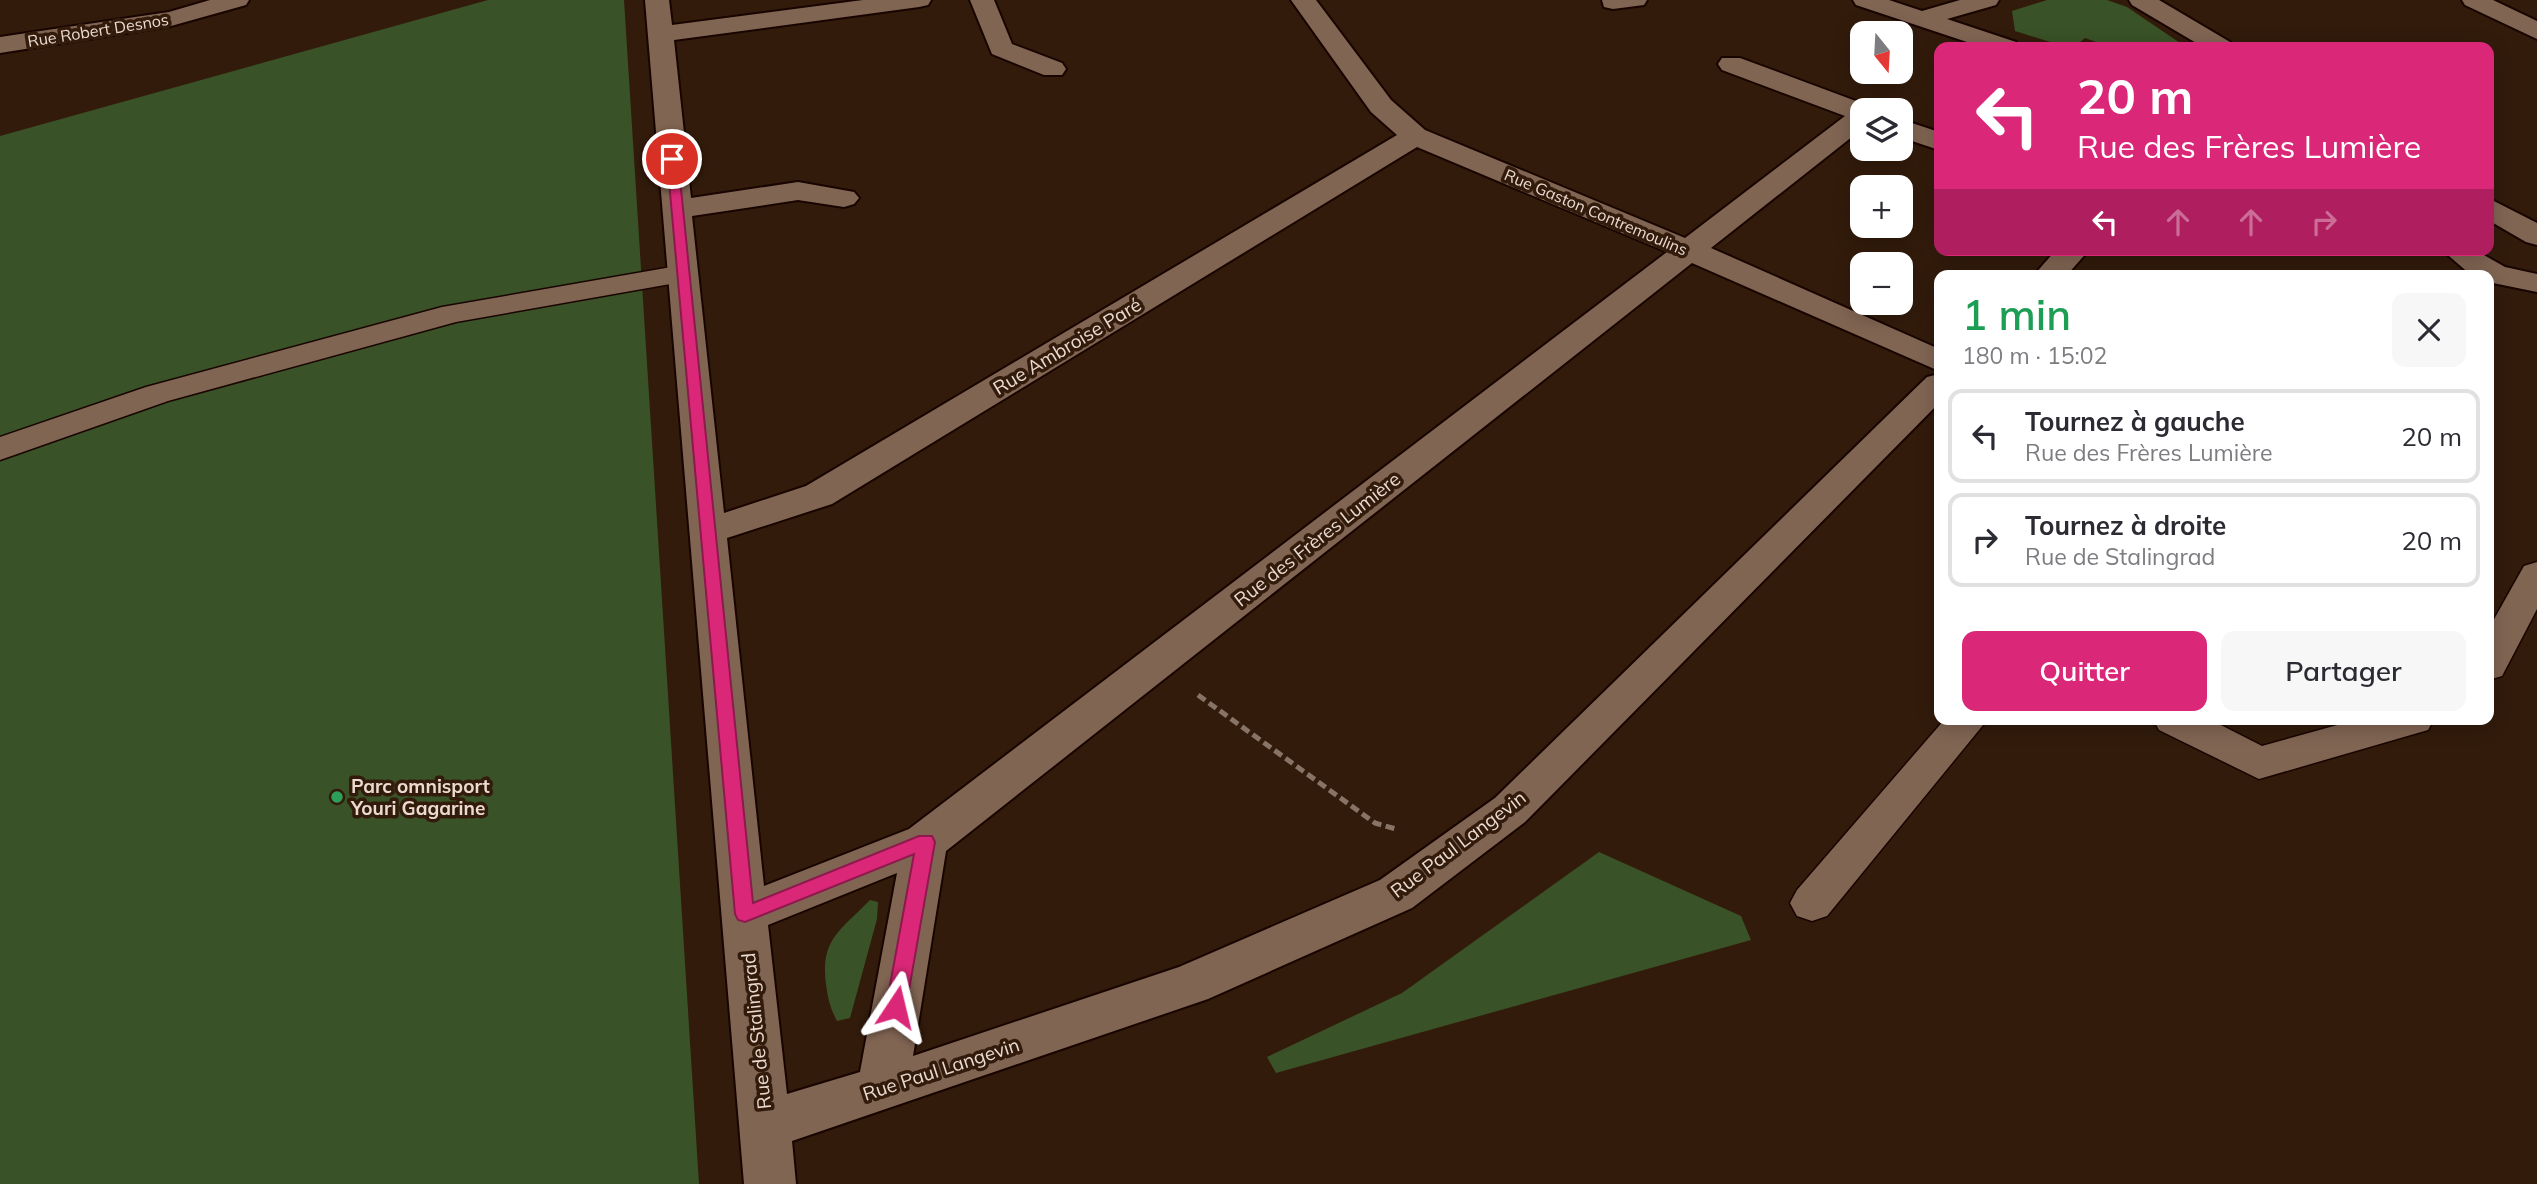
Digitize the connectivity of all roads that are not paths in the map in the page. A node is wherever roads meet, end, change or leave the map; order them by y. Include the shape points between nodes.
1 (237, 0) edge
2 (919, 0) edge
3 (982, 0) edge
4 (1303, 0) edge
5 (1865, 0) edge
6 (1987, 0) edge
7 (2141, 0) edge
8 (2474, 0) edge
9 (659, 17) edge
10 (1924, 18) junction
11 (2537, 31) edge
12 (1993, 42) edge
13 (2212, 42) edge
14 (0, 45) edge
15 (1731, 64) dead end
16 (1053, 69) dead end
17 (1850, 110) edge
18 (1850, 124) edge
19 (1913, 132) edge
20 (1415, 136) junction
21 (1934, 140) edge
22 (845, 198) dead end
23 (677, 209) junction
24 (2494, 211) edge
25 (2537, 236) edge
26 (1689, 250) junction
27 (2068, 256) edge
28 (2463, 256) edge
29 (2054, 270) edge
30 (2486, 270) edge
31 (2494, 273) edge
32 (683, 274) junction
33 (2537, 283) edge
34 (1934, 359) edge
35 (1934, 389) edge
36 (0, 449) edge
37 (708, 531) junction
38 (2537, 575) edge
39 (2494, 655) edge
40 (1963, 725) edge
41 (2185, 725) edge
42 (2393, 725) edge
43 (925, 842) junction
44 (1812, 903) dead end
45 (745, 914) junction
46 (882, 1089) junction
47 (765, 1125) junction
48 (771, 1184) edge

1 - 14 street, Rue Robert Desnos via 171,19
2 - 9 street
3 - 16 street via 1000,49
4 - 20 street, Rue Gaston Contremoulins via 1381,106
5 - 10 street
6 - 10 street
7 - 13 street
8 - 11 street
9 - 23 street, Rue de Stalingrad
10 - 12 street
15 - 17 street
18 - 26 street, Rue des Frères Lumière
19 - 21 street
20 - 26 street, Rue Gaston Contremoulins
20 - 37 street, Rue Ambroise Paré via 819,495
22 - 23 street via 798,191
23 - 32 street, Rue de Stalingrad
24 - 25 street
26 - 34 street, Rue Gaston Contremoulins
26 - 43 street, Rue des Frères Lumière
27 - 29 street
28 - 30 street
31 - 33 street
32 - 36 lane via 453,313 157,394
32 - 37 street, Rue de Stalingrad
35 - 46 street, Rue Paul Langevin via 1510,810 1396,894 1191,984
37 - 45 street, Rue de Stalingrad
38 - 39 lane
40 - 44 lane
41 - 42 lane via 2259,763
43 - 45 street, Rue des Frères Lumière
43 - 46 street
45 - 47 street, Rue de Stalingrad
46 - 47 street, Rue Paul Langevin
47 - 48 street, Rue de Stalingrad

